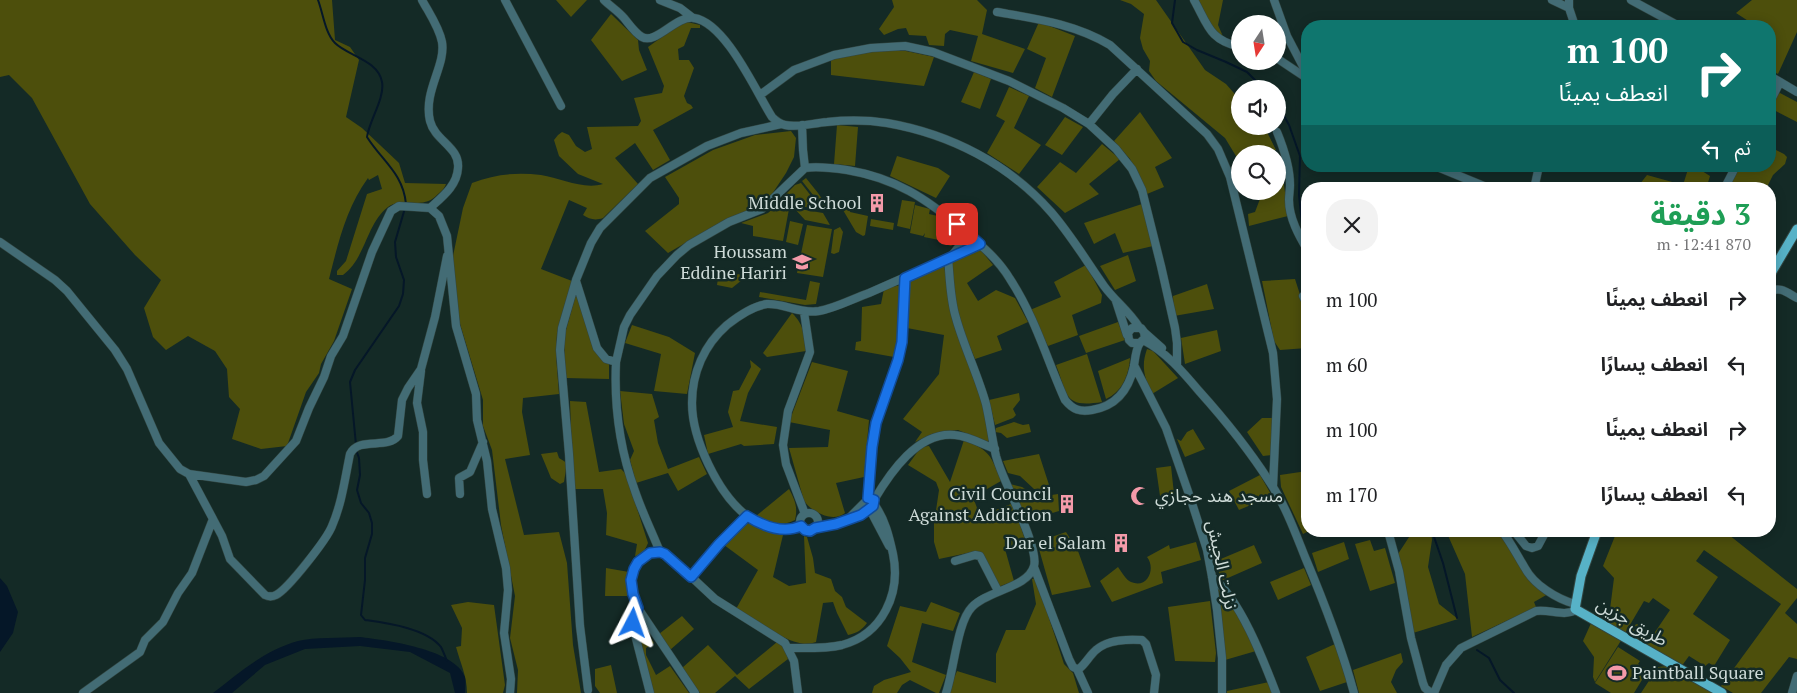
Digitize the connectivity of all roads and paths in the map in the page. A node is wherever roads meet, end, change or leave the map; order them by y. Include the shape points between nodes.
1 (422, 0) edge
2 (505, 0) edge
3 (604, 0) edge
4 (660, 0) edge
5 (1194, 0) edge
6 (1274, 0) edge
7 (1552, 0) edge
8 (1631, 0) edge
9 (1569, 4) edge
10 (997, 12) dead end
11 (693, 18) junction
12 (1573, 20) edge
13 (1668, 20) edge
14 (1231, 44) edge
15 (1286, 64) edge
16 (1301, 64) edge
17 (1137, 70) junction
18 (1301, 74) edge
19 (1776, 80) edge
20 (1780, 82) junction
21 (1776, 90) edge
22 (1797, 92) edge
23 (760, 95) junction
24 (561, 106) dead end
25 (781, 124) junction
26 (1089, 124) junction
27 (802, 125) junction
28 (1278, 135) edge
29 (805, 168) junction
30 (1450, 172) edge
31 (1474, 182) edge
32 (427, 208) junction
33 (1797, 229) edge
34 (969, 234) junction
35 (1301, 241) edge
36 (0, 242) edge
37 (980, 244) junction
38 (449, 249) junction
39 (949, 257) junction
40 (1776, 265) edge
41 (905, 278) junction
42 (576, 280) junction
43 (1776, 289) edge
44 (1797, 298) edge
45 (1116, 301) junction
46 (804, 312) junction
47 (1141, 329) junction
48 (1129, 338) junction
49 (1142, 342) junction
50 (1169, 358) junction
51 (616, 362) junction
52 (1134, 363) junction
53 (1177, 366) junction
54 (421, 369) junction
55 (483, 442) junction
56 (995, 449) junction
57 (189, 474) junction
58 (1273, 486) junction
59 (427, 494) dead end
60 (460, 494) dead end
61 (870, 503) junction
62 (805, 514) junction
63 (747, 516) junction
64 (212, 519) junction
65 (816, 524) junction
66 (801, 526) junction
67 (1390, 537) edge
68 (1506, 537) edge
69 (1519, 537) edge
70 (1543, 537) edge
71 (1595, 537) edge
72 (660, 552) junction
73 (955, 560) dead end
74 (1034, 566) junction
75 (691, 577) junction
76 (1212, 577) junction
77 (998, 591) junction
78 (1576, 607) junction
79 (638, 608) junction
80 (789, 648) junction
81 (1077, 669) junction
82 (1797, 676) edge
83 (1422, 678) junction
84 (590, 692) edge
85 (83, 693) edge
86 (510, 693) edge
87 (650, 693) edge
88 (695, 693) edge
89 (798, 693) edge
90 (946, 693) edge
91 (1088, 693) edge
92 (1154, 693) edge
93 (1222, 693) edge
94 (1276, 693) edge
95 (1354, 693) edge
96 (1419, 693) edge
97 (1434, 693) edge
98 (1722, 693) edge
99 (1792, 693) edge

1 - 32 street via 438,30 442,46 431,88 430,122 458,162 454,183
2 - 24 street
3 - 11 street via 645,38 654,37 680,20
4 - 11 street via 680,8
5 - 14 street via 1210,30 1217,38
6 - 16 street
7 - 9 street
8 - 13 street
9 - 12 street
10 - 17 street via 1054,22 1096,37 1110,45
11 - 23 street via 704,22 722,38
15 - 18 street
17 - 26 street
17 - 58 street via 1207,134 1218,149 1230,177 1273,353 1277,398
19 - 20 street
20 - 21 street
20 - 22 street
23 - 25 street via 772,118
23 - 26 street via 794,70 834,55 905,46 933,52 1009,81
25 - 27 street
25 - 42 street via 741,133 707,146 650,178 600,228
26 - 53 street via 1116,149 1142,190 1175,328
27 - 29 street
27 - 45 street via 852,120 888,123 939,136 970,149 1007,173 1050,211
28 - 35 street via 1286,155 1289,200
29 - 34 street via 848,170 896,183 930,202
29 - 51 street via 762,209 729,222 677,255 657,276 630,315
30 - 31 street
32 - 38 street via 437,213 441,220
32 - 57 street via 400,206 389,215 372,252 343,336 331,356 293,446 256,480 240,482
33 - 40 main road
34 - 37 street
34 - 39 street
36 - 57 street via 67,291 127,369 159,444 180,470
37 - 39 street
37 - 52 street via 1011,280 1036,328 1065,400 1073,408 1092,410 1115,401 1126,389
38 - 54 street
38 - 55 street via 456,326 476,394 476,414
39 - 41 street
39 - 56 street via 955,316 986,405
41 - 46 street via 834,307
41 - 61 street via 902,342 876,423
42 - 51 street via 597,348 606,358
42 - 84 street via 562,328 560,350 580,626
43 - 44 street
45 - 47 street
45 - 48 street, نزلت الجيش
46 - 62 street via 810,352 788,411 783,445 786,464
46 - 63 street via 766,304 746,312 714,339 696,371 692,408 699,440 721,486
47 - 48 street via 1132,328
47 - 49 street
47 - 50 street
48 - 49 street via 1135,344
48 - 52 street, نزلت الجيش
49 - 50 street
49 - 52 street
50 - 53 street
51 - 72 street via 616,401 625,458 638,501
52 - 76 street, نزلت الجيش via 1168,434 1207,550
53 - 58 street via 1250,451
54 - 59 street via 417,403 423,432
54 - 64 street via 403,396 397,438 352,449 332,528 297,574 276,595 265,595 230,559
55 - 60 street via 470,472 458,478
55 - 86 street via 492,509 507,576 504,633
56 - 61 street via 955,435 932,438 908,456
56 - 74 street via 1025,526 1034,554
57 - 64 street
58 - 95 street via 1324,602
61 - 65 street via 861,515 845,522
61 - 80 street via 892,552 895,577 885,613 874,628 843,645
62 - 65 street via 813,515
62 - 66 street via 801,518
63 - 66 street via 779,529
63 - 75 street
64 - 85 street via 194,569 140,652
65 - 66 street via 808,531
67 - 83 street
68 - 78 street via 1536,581
69 - 70 street via 1532,548 1538,546
71 - 78 main road via 1581,576
72 - 75 street via 669,556
72 - 79 street via 644,556 634,569 631,580
73 - 77 street via 980,556
74 - 77 street via 1024,579
74 - 81 street via 1069,658
75 - 80 street via 719,602 780,639
76 - 93 street, نزلت الجيش via 1222,658
76 - 94 street via 1230,595
77 - 90 street via 982,599 967,614
78 - 97 street via 1561,614 1531,613 1461,648 1449,663
78 - 98 main road, طريق جزين
79 - 87 street via 633,627
79 - 88 street
80 - 89 street
81 - 91 street
81 - 92 street via 1100,647 1122,640 1142,640 1156,675
82 - 99 street
83 - 96 street
83 - 97 street via 1425,688

